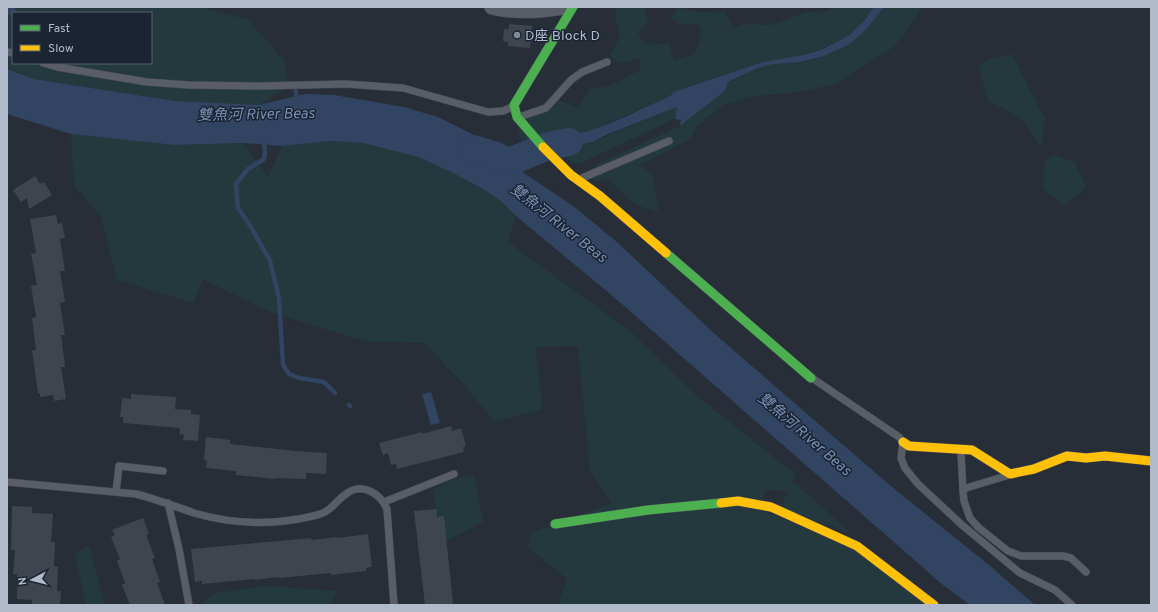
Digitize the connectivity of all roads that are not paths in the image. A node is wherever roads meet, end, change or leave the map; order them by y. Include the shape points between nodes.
1 (492, 7) edge
2 (563, 7) edge
3 (573, 7) edge
4 (607, 62) dead end
5 (46, 64) edge
6 (514, 105) junction
7 (517, 117) junction
8 (669, 141) dead end
9 (578, 180) junction
10 (811, 378) joint
11 (903, 442) junction
12 (961, 448) junction
13 (1151, 461) edge
14 (163, 470) dead end
15 (454, 474) dead end
16 (1010, 474) junction
17 (7, 482) edge
18 (116, 492) junction
19 (963, 492) junction
20 (384, 502) junction
21 (168, 503) junction
22 (555, 524) dead end
23 (1086, 572) dead end
24 (190, 605) edge
25 (394, 605) edge
26 (934, 605) edge
27 (1072, 605) edge

1 - 2 street via 538,11
3 - 6 street
4 - 7 lane via 570,80 546,108
5 - 6 lane via 147,82 189,85 346,84 403,88 488,112 503,111
6 - 7 street
7 - 9 street via 538,142
8 - 9 lane
9 - 10 street via 600,196
10 - 11 lane
11 - 12 street via 910,446
11 - 27 lane via 901,458 905,468 918,484 1020,573 1055,590
12 - 16 street via 978,453
12 - 19 lane
13 - 16 street via 1105,456 1067,456 1040,467
14 - 18 lane via 119,466
15 - 20 lane
16 - 19 lane via 966,488
17 - 18 lane
18 - 21 lane via 136,494
19 - 23 lane via 970,518 1008,551 1022,556 1071,558
20 - 21 lane via 374,492 352,490 326,512 317,515 288,521 253,523 214,518
20 - 25 lane via 388,516
21 - 24 lane
22 - 26 street via 648,510 738,501 771,507 857,546

